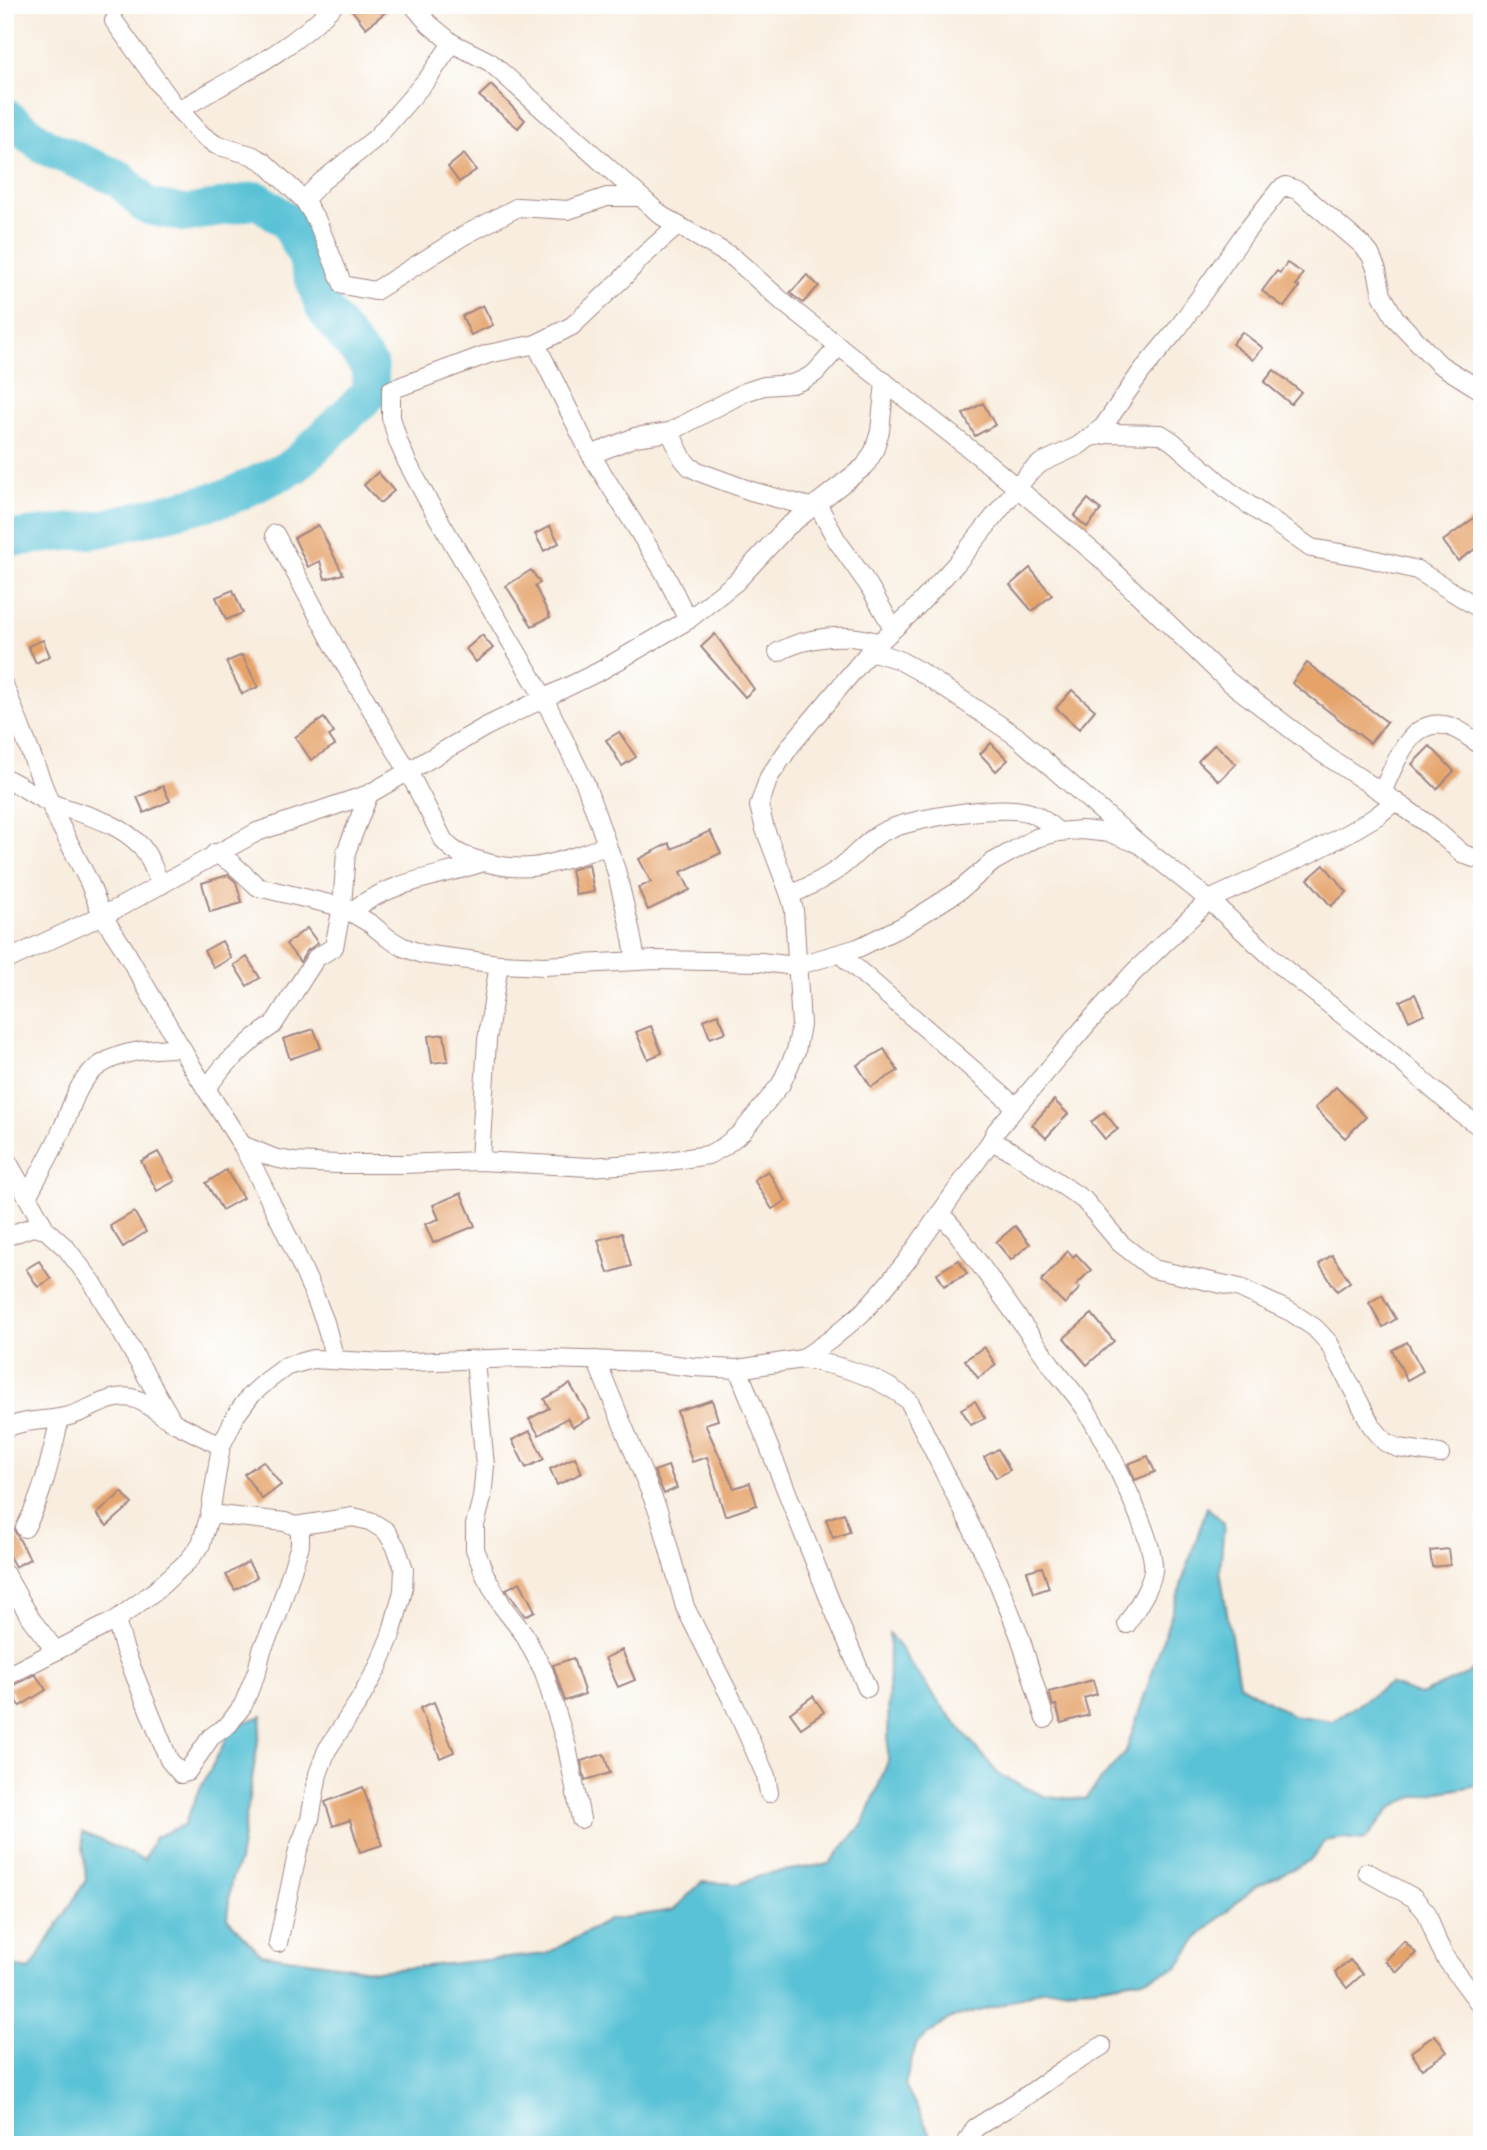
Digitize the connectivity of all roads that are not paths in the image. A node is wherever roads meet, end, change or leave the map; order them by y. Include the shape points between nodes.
1 (334, 5) edge
2 (413, 5) edge
3 (114, 21) dead end
4 (452, 43) junction
5 (179, 110) junction
6 (639, 197) junction
7 (304, 200) junction
8 (677, 226) junction
9 (536, 344) junction
10 (839, 346) junction
11 (885, 382) junction
12 (1482, 391) edge
13 (670, 432) junction
14 (1092, 436) junction
15 (592, 455) junction
16 (1016, 487) junction
17 (814, 505) junction
18 (275, 534) dead end
19 (1482, 610) edge
20 (688, 620) junction
21 (893, 628) junction
22 (875, 647) junction
23 (778, 652) dead end
24 (5, 687) edge
25 (544, 698) junction
26 (1482, 747) edge
27 (408, 771) junction
28 (5, 778) edge
29 (369, 794) junction
30 (1389, 797) junction
31 (50, 803) junction
32 (1058, 832) junction
33 (1139, 844) junction
34 (607, 846) junction
35 (215, 853) junction
36 (1478, 857) edge
37 (484, 862) junction
38 (1482, 875) edge
39 (161, 885) junction
40 (790, 895) junction
41 (1209, 900) junction
42 (347, 909) junction
43 (102, 915) junction
44 (840, 954) junction
45 (636, 960) junction
46 (5, 961) edge
47 (499, 964) junction
48 (796, 966) junction
49 (182, 1048) junction
50 (206, 1089) junction
51 (1016, 1107) junction
52 (1482, 1128) edge
53 (991, 1141) junction
54 (243, 1145) junction
55 (5, 1157) edge
56 (480, 1161) junction
57 (29, 1195) junction
58 (940, 1213) junction
59 (46, 1230) junction
60 (5, 1237) edge
61 (802, 1359) junction
62 (335, 1360) junction
63 (596, 1360) junction
64 (475, 1361) junction
65 (737, 1369) junction
66 (60, 1418) junction
67 (173, 1422) junction
68 (5, 1429) edge
69 (221, 1446) junction
70 (1440, 1454) dead end
71 (210, 1514) junction
72 (296, 1526) junction
73 (25, 1528) dead end
74 (5, 1574) edge
75 (116, 1620) junction
76 (1127, 1624) dead end
77 (55, 1650) junction
78 (5, 1677) edge
79 (867, 1688) dead end
80 (1045, 1719) dead end
81 (769, 1793) dead end
82 (581, 1819) dead end
83 (1367, 1872) dead end
84 (278, 1943) dead end
85 (1482, 2007) edge
86 (1102, 2046) dead end
87 (968, 2145) edge

1 - 5 street via 274,57
2 - 4 street
3 - 5 street
4 - 6 street via 490,62
4 - 7 street via 377,137
5 - 7 street via 216,145 264,162
6 - 7 street via 607,197 568,210 517,207 375,291 343,285
6 - 8 street
8 - 9 street via 572,326
8 - 10 street via 734,258
9 - 15 street
9 - 25 street via 488,354 391,390 391,417 427,499
10 - 11 street
10 - 13 street via 803,380 745,392
11 - 16 street
11 - 17 street via 874,451 865,466
12 - 14 street via 1438,364 1395,318 1382,295 1370,254 1362,245 1299,191 1286,186 1272,197 1178,328
13 - 15 street via 635,437
13 - 17 street via 683,458 702,474
14 - 16 street via 1041,463
14 - 19 street via 1161,434 1228,491 1311,548 1417,570
15 - 20 street
16 - 21 street via 956,564
16 - 30 street via 1097,555 1228,681
17 - 20 street via 768,545 736,582
17 - 21 street
18 - 27 street
20 - 25 street
21 - 22 street
22 - 23 street via 864,638 825,638
22 - 33 street via 1016,736
22 - 40 street via 791,745 769,777 759,806
24 - 31 street
25 - 27 street
25 - 34 street via 585,783
26 - 30 street via 1443,724 1426,727 1404,747
27 - 29 street
27 - 37 street via 444,841 452,850
28 - 31 street
29 - 35 street via 257,832
29 - 42 street via 346,852
30 - 36 street via 1463,853
30 - 41 street via 1377,816 1339,839
31 - 39 street via 98,818 125,834 146,853
31 - 43 street
32 - 33 street via 1110,833
32 - 40 street via 1028,812 1005,809 908,823 881,833 840,868
32 - 44 street via 1036,838 993,862 960,890 905,925
33 - 41 street
34 - 37 street via 556,864 517,868
34 - 45 street
35 - 39 street
35 - 42 street via 258,887
36 - 38 street
37 - 42 street via 407,883
39 - 43 street
40 - 48 street via 797,933
41 - 51 street via 1134,972
41 - 52 street via 1287,971
42 - 47 street via 388,938 422,954
42 - 50 street via 334,947 316,958 274,1025 222,1067
43 - 46 street
43 - 49 street
44 - 48 street
44 - 51 street
45 - 47 street via 552,966
45 - 48 street
47 - 56 street via 487,1040
48 - 56 street via 801,1025 796,1051 781,1084 723,1147 708,1155 606,1166
49 - 50 street
49 - 57 street via 151,1048 117,1057 84,1079
50 - 54 street
51 - 53 street
53 - 58 street
53 - 70 street via 1084,1200 1120,1243 1153,1269 1240,1288 1315,1328 1329,1343 1371,1425 1385,1442
54 - 56 street via 274,1158 303,1163
54 - 62 street via 325,1322
55 - 57 street
57 - 59 street
58 - 61 street via 861,1314
58 - 76 street via 1079,1400 1134,1506 1152,1552 1153,1569
59 - 60 street via 32,1227
59 - 67 street via 93,1283
61 - 65 street
61 - 80 street via 851,1371 895,1389 909,1401 995,1575
62 - 64 street
62 - 69 street via 313,1359 287,1366 268,1380 236,1415
63 - 64 street
63 - 65 street
63 - 81 street via 659,1513 685,1607 734,1704
64 - 82 street via 485,1466 475,1549 485,1575 544,1672 567,1747
65 - 79 street
66 - 67 street via 105,1401 131,1397
66 - 68 street via 29,1420
66 - 73 street via 41,1495
67 - 69 street
69 - 71 street
71 - 72 street
71 - 75 street via 201,1544 189,1560
72 - 75 street via 300,1531 297,1557 243,1705 229,1724 211,1737 187,1772 181,1774 169,1760
72 - 84 street via 352,1517 370,1521 386,1531 404,1569 403,1591 378,1667 327,1750 318,1774
74 - 77 street
75 - 77 street
77 - 78 street
83 - 85 street via 1414,1898 1427,1913 1446,1959
86 - 87 street via 975,2128

